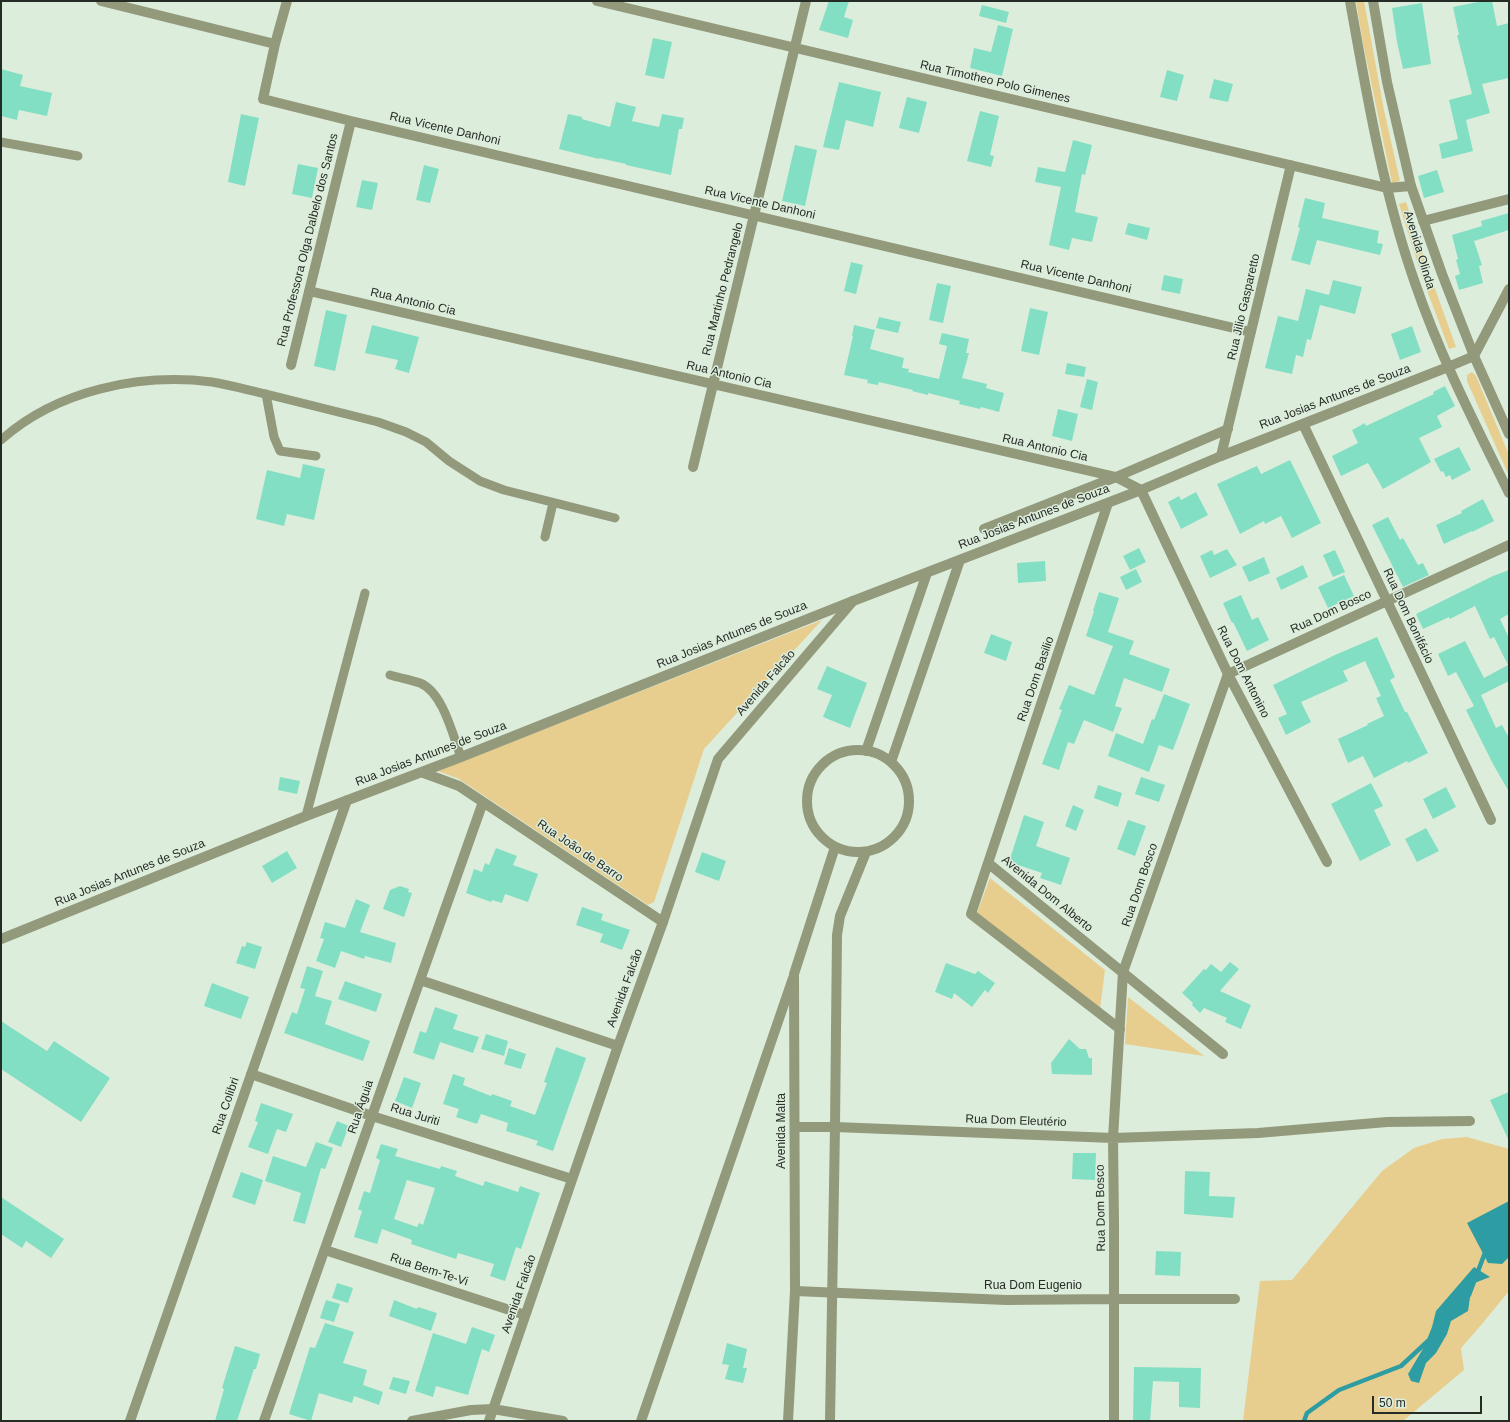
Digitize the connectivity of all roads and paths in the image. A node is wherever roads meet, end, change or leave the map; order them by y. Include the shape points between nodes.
1 (101, 1) edge
2 (287, 1) edge
3 (597, 1) edge
4 (806, 1) edge
5 (1350, 1) edge
6 (1373, 1) edge
7 (275, 44) junction
8 (795, 48) junction
9 (352, 121) junction
10 (1, 142) edge
11 (78, 156) dead end
12 (1291, 165) junction
13 (1411, 186) junction
14 (1387, 188) junction
15 (1509, 199) edge
16 (755, 215) junction
17 (1423, 221) junction
18 (1509, 289) edge
19 (309, 291) junction
20 (1251, 332) junction
21 (1474, 356) junction
22 (291, 365) dead end
23 (1448, 367) junction
24 (713, 385) junction
25 (266, 394) junction
26 (1303, 424) junction
27 (1228, 429) junction
28 (1509, 434) edge
29 (1, 440) edge
30 (316, 456) dead end
31 (1221, 456) junction
32 (693, 467) dead end
33 (1116, 478) junction
34 (1140, 490) junction
35 (1509, 493) edge
36 (553, 503) junction
37 (1108, 503) junction
38 (615, 518) dead end
39 (984, 530) dead end
40 (545, 537) dead end
41 (1509, 545) edge
42 (960, 560) junction
43 (927, 573) junction
44 (365, 593) dead end
45 (853, 601) junction
46 (1387, 601) junction
47 (1228, 674) junction
48 (390, 675) dead end
49 (866, 751) junction
50 (461, 757) junction
51 (891, 762) junction
52 (421, 772) junction
53 (347, 800) junction
54 (483, 802) junction
55 (306, 816) junction
56 (1491, 820) dead end
57 (835, 847) junction
58 (866, 852) junction
59 (1327, 862) dead end
60 (988, 863) junction
61 (663, 922) junction
62 (1, 939) edge
63 (1123, 972) junction
64 (794, 974) junction
65 (420, 980) junction
66 (1120, 1029) junction
67 (618, 1046) junction
68 (1223, 1054) dead end
69 (251, 1074) junction
70 (372, 1116) junction
71 (1470, 1121) dead end
72 (795, 1127) junction
73 (835, 1127) junction
74 (1112, 1138) junction
75 (572, 1179) junction
76 (324, 1250) junction
77 (795, 1291) junction
78 (832, 1292) junction
79 (1114, 1299) junction
80 (1235, 1299) dead end
81 (525, 1315) junction
82 (493, 1410) junction
83 (130, 1421) edge
84 (264, 1421) edge
85 (412, 1421) edge
86 (488, 1421) edge
87 (563, 1421) edge
88 (641, 1421) edge
89 (788, 1421) edge
90 (830, 1421) edge
91 (1114, 1421) edge

1 - 7 street
2 - 7 street
3 - 8 street, Rua Timotheo Polo Gimenes
4 - 8 street, Rua Martinho Pedrangelo
5 - 14 street, Avenida Olinda via 1362,72
6 - 13 street, Avenida Olinda via 1387,82
7 - 9 street, Rua Vicente Danhoni via 263,99
8 - 12 street, Rua Timotheo Polo Gimenes
8 - 16 street, Rua Martinho Pedrangelo
9 - 16 street, Rua Vicente Danhoni
9 - 19 street, Rua Professora Olga Dalbelo dos Santos
10 - 11 lane
12 - 14 street, Rua Timotheo Polo Gimenes
12 - 20 street, Rua Jilio Gasparetto
13 - 14 street, Rua Timotheo Polo Gimenes
13 - 17 street, Avenida Olinda
14 - 23 street, Avenida Olinda via 1414,282
15 - 17 street
16 - 20 street, Rua Vicente Danhoni
16 - 24 street, Rua Martinho Pedrangelo
17 - 21 street, Avenida Olinda
18 - 21 street
19 - 22 street, Rua Professora Olga Dalbelo dos Santos
19 - 24 street, Rua Antonio Cia
20 - 27 street, Rua Jilio Gasparetto
21 - 23 street, Rua Josias Antunes de Souza
21 - 28 street, Avenida Olinda
23 - 26 street, Rua Josias Antunes de Souza
23 - 35 street, Avenida Olinda
24 - 32 street, Rua Martinho Pedrangelo
24 - 33 street, Rua Antonio Cia
25 - 29 lane via 214,382 176,380 120,385 81,394 61,403 38,414
25 - 30 lane via 274,437 280,451
25 - 36 lane via 378,422 406,432 426,442 480,481
26 - 31 street, Rua Josias Antunes de Souza
26 - 46 street, Rua Dom Bonifácio
27 - 31 street, Rua Jilio Gasparetto
27 - 33 street
31 - 34 street, Rua Josias Antunes de Souza
33 - 34 street, Rua Antonio Cia
33 - 39 street
34 - 37 street, Rua Josias Antunes de Souza
34 - 47 street, Rua Dom Antonino
36 - 38 lane
36 - 40 lane
37 - 42 street, Rua Josias Antunes de Souza
37 - 60 street, Rua Dom Basilio
41 - 46 street, Rua Dom Bosco
42 - 43 street, Rua Josias Antunes de Souza
42 - 51 street
43 - 45 street, Rua Josias Antunes de Souza
43 - 49 street
44 - 55 lane
45 - 50 street, Rua Josias Antunes de Souza
45 - 61 street, Avenida Falcão via 718,759
46 - 47 street, Rua Dom Bosco
46 - 56 street, Rua Dom Bonifácio
47 - 59 street, Rua Dom Antonino
47 - 63 street, Rua Dom Bosco
48 - 50 lane via 422,684 436,696
49 - 51 street
49 - 57 street via 844,752 834,757 817,771 810,786 807,802 812,824 825,841
50 - 52 street, Rua Josias Antunes de Souza
51 - 58 street via 908,789 906,820 901,830 886,845
52 - 53 street, Rua Josias Antunes de Souza
52 - 54 street, Rua João de Barro via 459,786
53 - 55 street, Rua Josias Antunes de Souza
53 - 69 street, Rua Colibri
54 - 61 street, Rua João de Barro
54 - 65 street, Rua Águia
55 - 62 street, Rua Josias Antunes de Souza
57 - 58 street via 855,853
57 - 64 street, Avenida Malta
58 - 73 street via 840,916 837,935
60 - 63 street, Avenida Dom Alberto
60 - 66 street, Avenida Dom Alberto via 971,914
61 - 67 street, Avenida Falcão
63 - 66 street, Rua Dom Bosco
63 - 68 street, Avenida Dom Alberto
64 - 72 street, Avenida Malta
64 - 88 street
65 - 67 street
65 - 70 street, Rua Águia
66 - 74 street, Rua Dom Bosco
67 - 75 street, Avenida Falcão
69 - 70 street, Rua Juriti
69 - 83 street, Rua Colibri
70 - 75 street, Rua Juriti
70 - 76 street, Rua Águia
71 - 74 street, Rua Dom Eleutério via 1387,1122 1258,1133
72 - 73 street, Rua Dom Eleutério
72 - 77 street, Avenida Malta
73 - 74 street, Rua Dom Eleutério
73 - 78 street
74 - 79 street, Rua Dom Bosco
75 - 81 street, Avenida Falcão
76 - 81 street, Rua Bem-Te-Vi
76 - 84 street, Rua Águia
77 - 78 street, Rua Dom Eugenio
77 - 89 street, Avenida Malta
78 - 79 street, Rua Dom Eugenio via 1006,1300
78 - 90 street
79 - 80 street, Rua Dom Eugenio
79 - 91 street, Rua Dom Bosco
81 - 82 street, Avenida Falcão
82 - 85 street via 471,1410
82 - 86 street, Avenida Falcão
82 - 87 street

